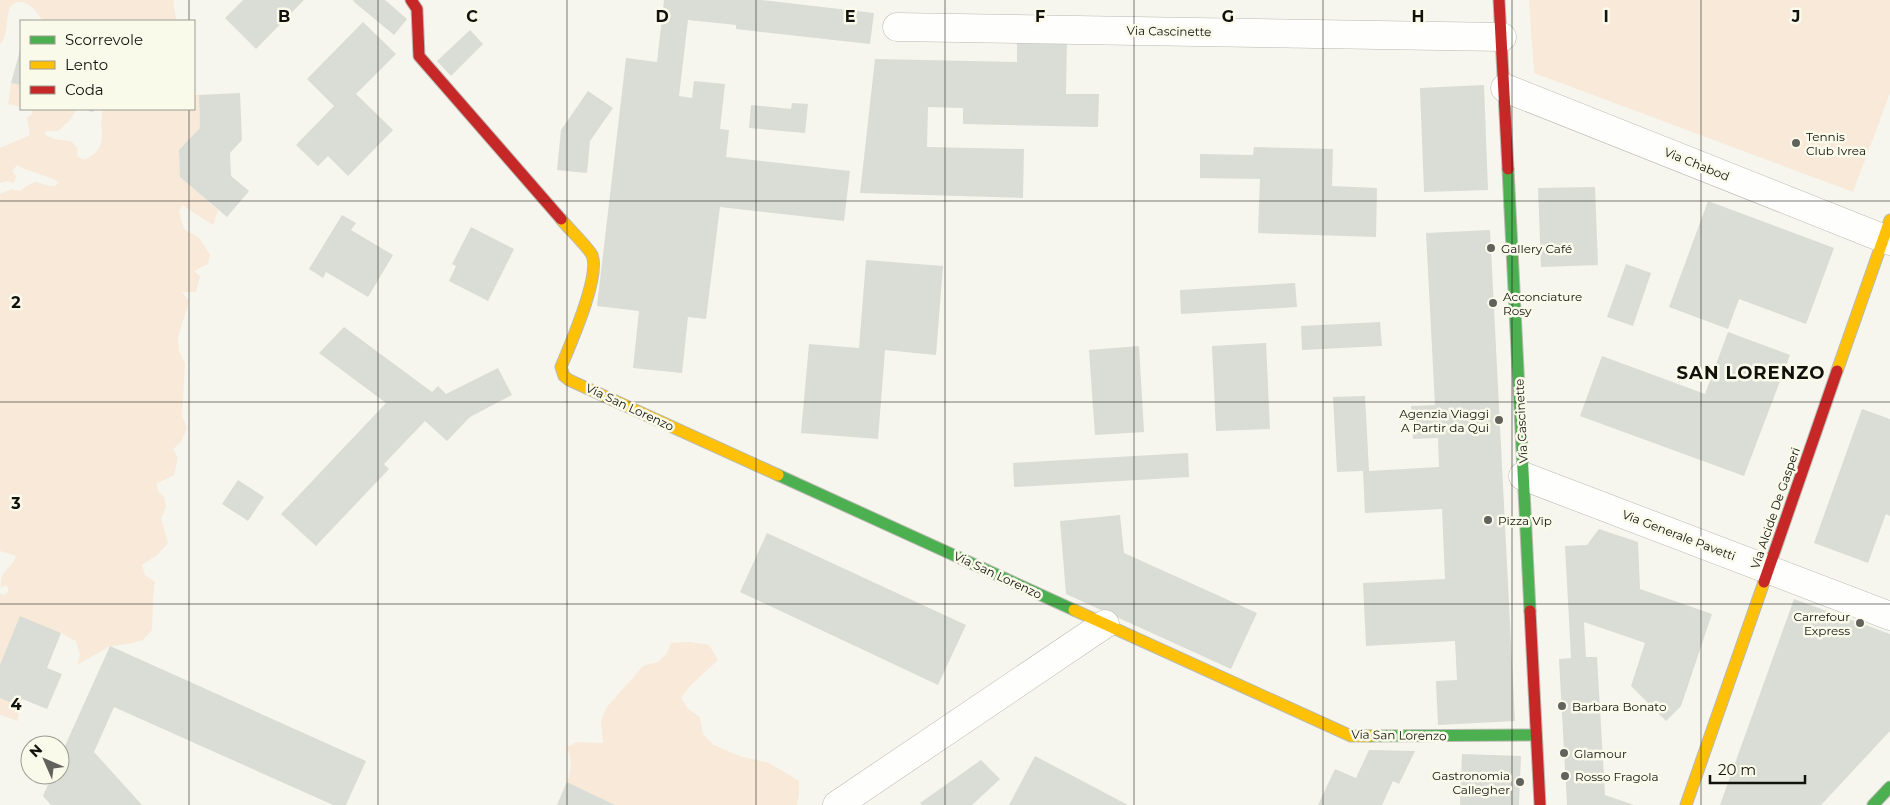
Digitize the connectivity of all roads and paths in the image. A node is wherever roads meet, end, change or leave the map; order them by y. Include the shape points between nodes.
1 (411, 0) edge
2 (1499, 0) edge
3 (897, 26) dead end
4 (1502, 37) junction
5 (1505, 88) junction
6 (1888, 233) edge
7 (1524, 476) junction
8 (1768, 570) junction
9 (1890, 616) edge
10 (1104, 624) junction
11 (1536, 735) junction
12 (1890, 787) edge
13 (837, 805) edge
14 (1540, 805) edge
15 (1686, 805) edge
16 (1873, 805) edge

1 - 10 street, Via San Lorenzo via 417,9 419,56 592,255 594,269 582,315 561,368 564,376
2 - 4 street, Via Cascinette
3 - 4 street, Via Cascinette
4 - 5 street, Via Cascinette
5 - 6 street, Via Chabod
5 - 7 street, Via Cascinette
6 - 8 street, Via Alcide De Gasperi
7 - 8 street, Via Generale Pavetti
7 - 11 street, Via Cascinette
8 - 9 street, Via Generale Pavetti
8 - 15 street, Via Alcide De Gasperi
10 - 11 street, Via San Lorenzo via 1351,736
10 - 13 street
11 - 14 street, Via Cascinette
12 - 16 street

